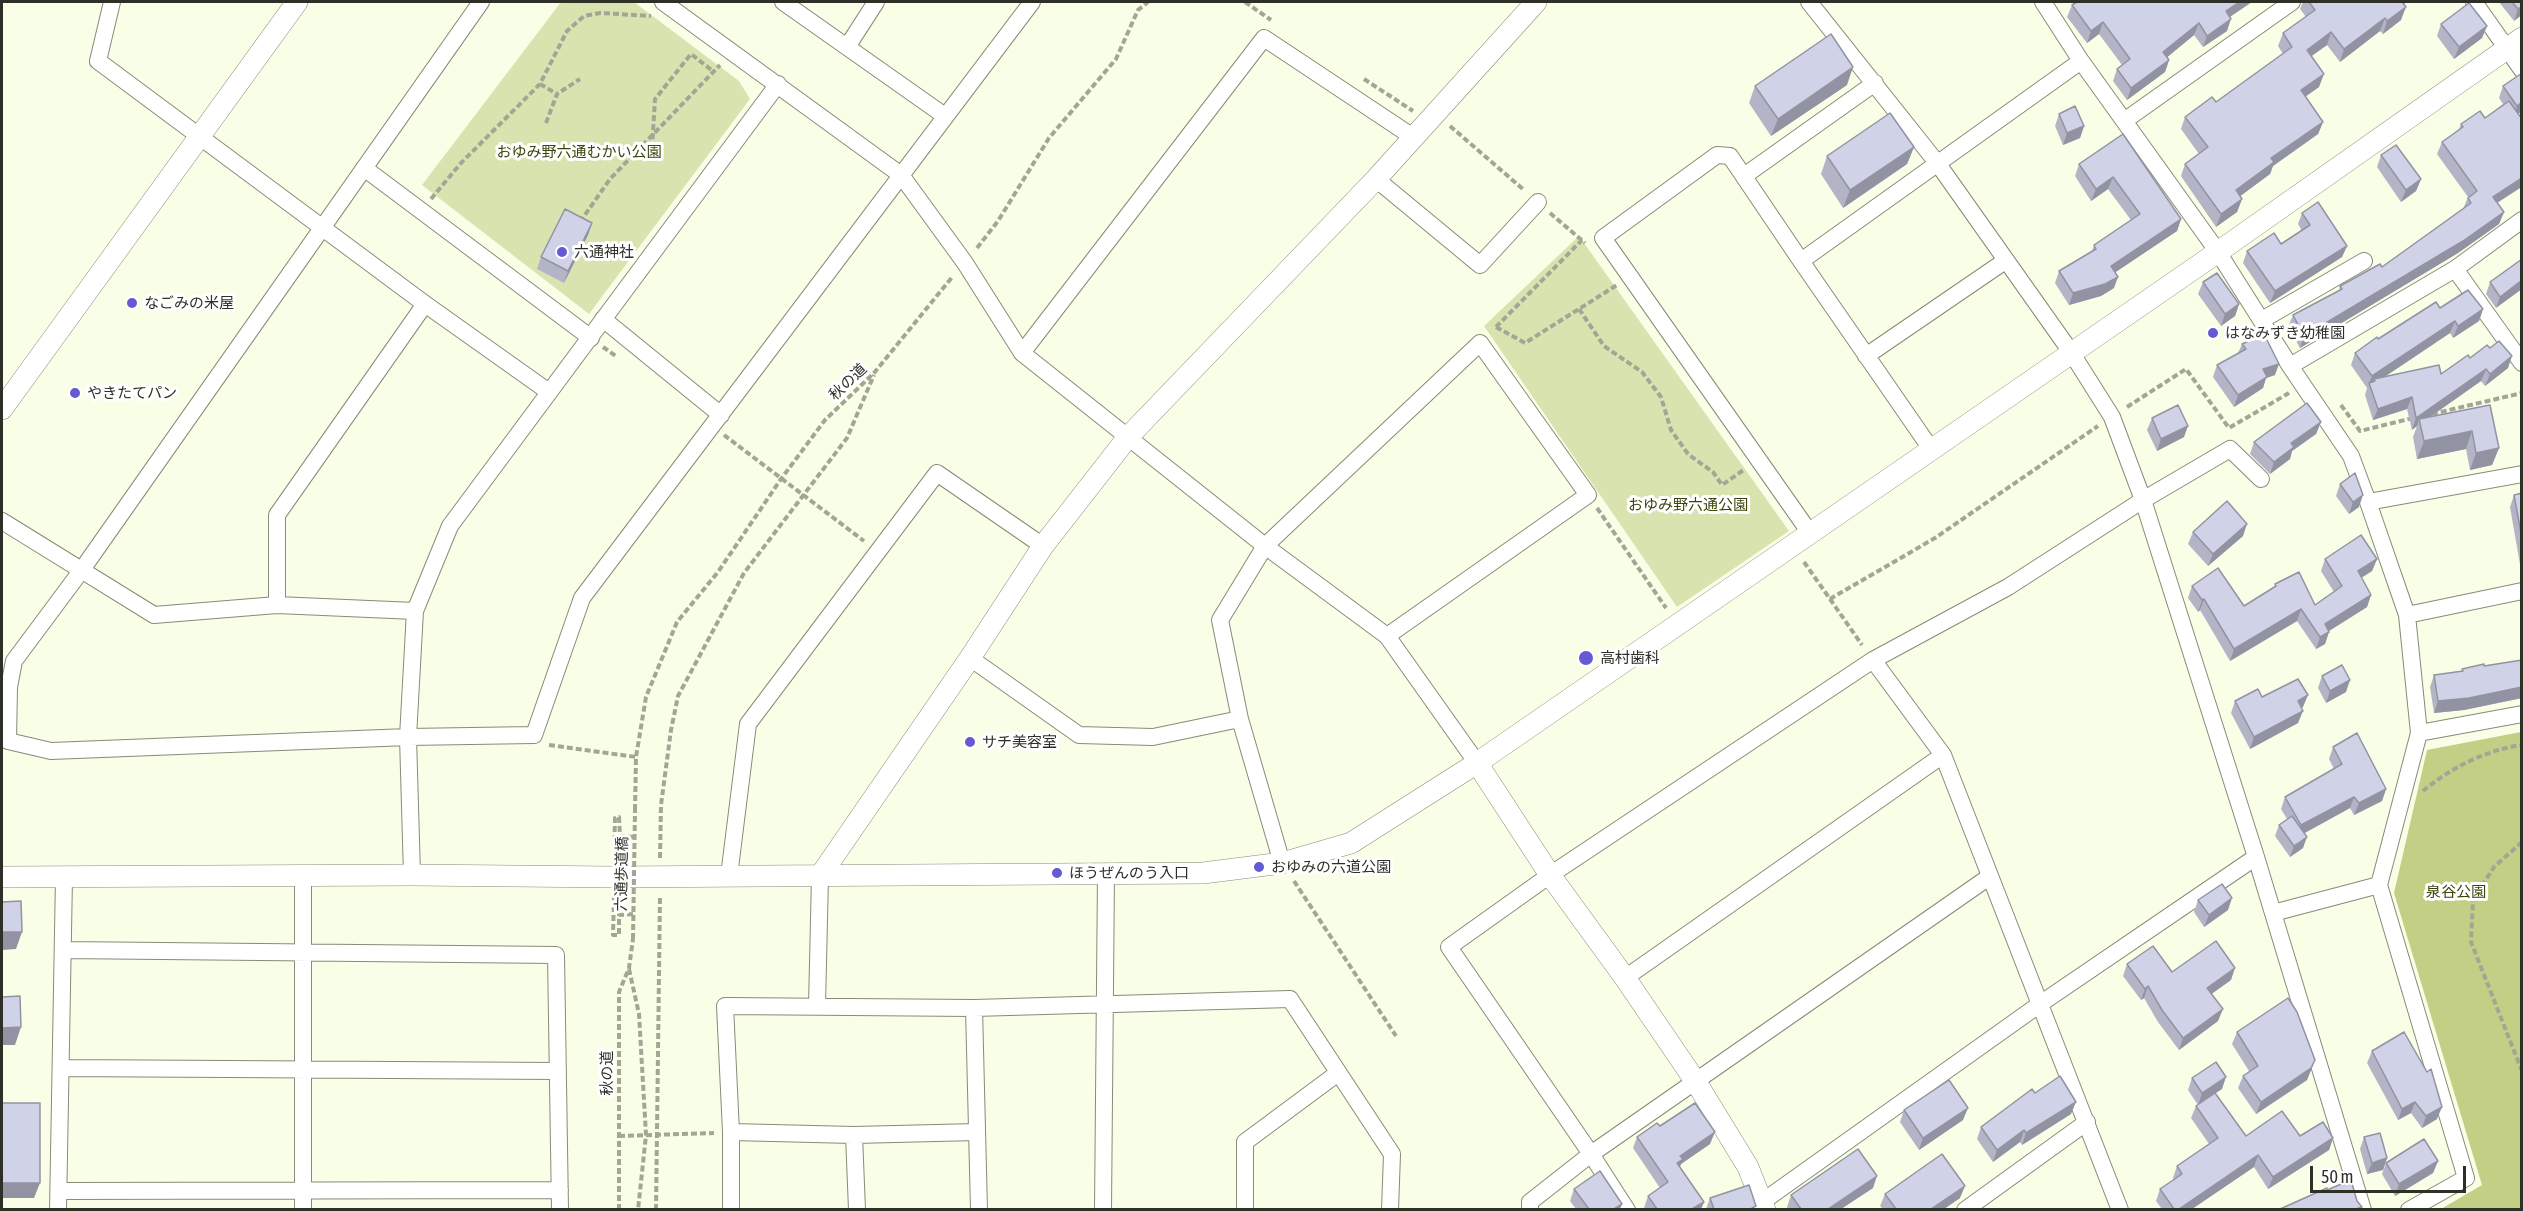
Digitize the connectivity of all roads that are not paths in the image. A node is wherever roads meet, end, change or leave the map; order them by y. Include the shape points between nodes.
1 (112, 2) edge
2 (297, 2) edge
3 (481, 2) edge
4 (783, 2) edge
5 (876, 2) edge
6 (1032, 2) edge
7 (1536, 2) edge
8 (1809, 2) edge
9 (2043, 2) edge
10 (2292, 2) edge
11 (2474, 2) edge
12 (660, 5) edge
13 (2514, 43) edge
14 (847, 46) junction
15 (2081, 61) junction
16 (2522, 70) edge
17 (778, 84) junction
18 (1875, 84) junction
19 (945, 116) junction
20 (2124, 121) junction
21 (199, 134) junction
22 (1413, 137) junction
23 (1938, 164) junction
24 (364, 168) junction
25 (901, 175) junction
26 (1744, 176) junction
27 (1376, 179) junction
28 (1538, 202) road end
29 (2522, 220) edge
30 (322, 226) junction
31 (2218, 252) junction
32 (1802, 261) junction
33 (2006, 261) junction
34 (2364, 261) dead end
35 (2455, 269) junction
36 (425, 304) junction
37 (603, 319) junction
38 (2262, 320) junction
39 (591, 338) junction
40 (2071, 352) junction
41 (1022, 353) junction
42 (1866, 356) junction
43 (2522, 363) edge
44 (2290, 366) junction
45 (549, 392) junction
46 (2, 409) edge
47 (717, 420) junction
48 (1128, 437) junction
49 (1931, 449) junction
50 (2522, 474) edge
51 (2261, 479) dead end
52 (2143, 500) junction
53 (2368, 502) junction
54 (2, 521) edge
55 (1810, 533) junction
56 (1043, 546) junction
57 (1264, 546) junction
58 (81, 571) junction
59 (2522, 591) edge
60 (276, 606) junction
61 (415, 611) junction
62 (2407, 615) junction
63 (1387, 636) junction
64 (970, 658) junction
65 (1873, 660) junction
66 (2522, 714) edge
67 (1240, 719) junction
68 (2419, 733) junction
69 (408, 737) junction
70 (1943, 755) junction
71 (1477, 763) junction
72 (2256, 857) junction
73 (1282, 863) junction
74 (1107, 873) junction
75 (412, 875) junction
76 (1550, 875) junction
77 (303, 876) junction
78 (729, 876) junction
79 (820, 876) junction
80 (2, 877) edge
81 (64, 877) junction
82 (1989, 877) junction
83 (2379, 885) junction
84 (2273, 914) junction
85 (63, 950) junction
86 (303, 952) junction
87 (1625, 978) junction
88 (1106, 1003) junction
89 (2040, 1004) junction
90 (817, 1006) junction
91 (974, 1008) junction
92 (61, 1068) junction
93 (303, 1070) junction
94 (558, 1071) junction
95 (1338, 1073) junction
96 (1696, 1082) junction
97 (2087, 1122) junction
98 (731, 1132) junction
99 (977, 1132) junction
100 (854, 1135) junction
101 (1591, 1154) junction
102 (303, 1190) junction
103 (560, 1190) junction
104 (59, 1191) junction
105 (1763, 1206) edge
106 (58, 1209) edge
107 (303, 1209) edge
108 (560, 1209) edge
109 (731, 1209) edge
110 (857, 1209) edge
111 (979, 1209) edge
112 (1103, 1209) edge
113 (1245, 1209) edge
114 (1390, 1209) edge
115 (1530, 1209) edge
116 (1627, 1209) edge
117 (1965, 1209) edge
118 (2120, 1209) edge
119 (2363, 1209) edge
120 (2409, 1209) edge

1 - 21 street via 98,61
2 - 21 street
3 - 24 street
4 - 14 street
5 - 14 street
6 - 19 street
7 - 22 street
8 - 18 street
9 - 15 street
10 - 20 street
11 - 13 street
12 - 17 street
13 - 16 street
13 - 31 street
14 - 19 street
15 - 20 street
15 - 23 street
17 - 25 street
17 - 37 street
18 - 23 street
18 - 26 street
19 - 25 street
20 - 31 street
21 - 30 street
21 - 46 street
22 - 27 street
22 - 41 street via 1264,38
23 - 32 street
23 - 33 street
24 - 30 street
24 - 39 street
25 - 41 street via 965,263
25 - 47 street
26 - 32 street
26 - 55 street via 1730,156 1718,155 1603,238
27 - 28 street via 1480,265
27 - 48 street
29 - 35 street
30 - 36 street
30 - 58 street
31 - 38 street
31 - 40 street
32 - 42 street
33 - 40 street
33 - 42 street
34 - 38 street
35 - 43 street
35 - 44 street
36 - 45 street
36 - 60 street via 277,514
37 - 39 street
37 - 47 street
38 - 44 street
39 - 45 street
40 - 49 street
40 - 52 street via 2112,417
41 - 48 street
42 - 49 street
44 - 53 street via 2351,456
45 - 61 street via 450,526
47 - 69 street via 582,598 534,735
48 - 56 street
48 - 57 street
49 - 55 street
50 - 53 street
51 - 52 street via 2230,449
52 - 65 street via 2008,587
52 - 72 street
53 - 62 street
54 - 58 street
55 - 71 street
56 - 64 street
56 - 78 street via 937,473 748,724
57 - 63 street
57 - 63 street via 1480,343 1588,495
57 - 67 street via 1220,620
58 - 60 street via 154,615
58 - 69 street via 14,661 9,687 8,741 51,751
59 - 62 street
60 - 61 street
61 - 69 street
62 - 68 street
63 - 71 street
64 - 67 street via 1079,735 1153,737
64 - 79 street
65 - 70 street
65 - 76 street
66 - 68 street
67 - 73 street
68 - 83 street
69 - 75 street
70 - 82 street
70 - 87 street
71 - 73 street via 1351,843
71 - 76 street
72 - 84 street
72 - 89 street
73 - 74 street via 1203,873
74 - 79 street
74 - 88 street
75 - 77 street
75 - 78 street
76 - 87 street
76 - 101 street via 1449,948
77 - 81 street
77 - 86 street
78 - 79 street
79 - 90 street
80 - 81 street
81 - 85 street
82 - 89 street
82 - 96 street
83 - 84 street
83 - 120 street via 2466,1178
84 - 119 street
85 - 86 street
85 - 92 street
86 - 93 street
86 - 94 street via 556,955
87 - 96 street
88 - 91 street
88 - 95 street via 1290,999
88 - 112 street
89 - 97 street
89 - 105 street
90 - 91 street
90 - 98 street via 726,1006
91 - 99 street
92 - 93 street
92 - 104 street
93 - 94 street
93 - 102 street
94 - 103 street
95 - 113 street via 1245,1142
95 - 114 street via 1392,1154
96 - 101 street
96 - 105 street via 1748,1167
97 - 117 street
97 - 118 street
98 - 100 street
98 - 109 street
99 - 100 street
99 - 111 street
100 - 110 street
101 - 115 street via 1530,1202
101 - 116 street
102 - 103 street
102 - 104 street
102 - 107 street
103 - 108 street
104 - 106 street

